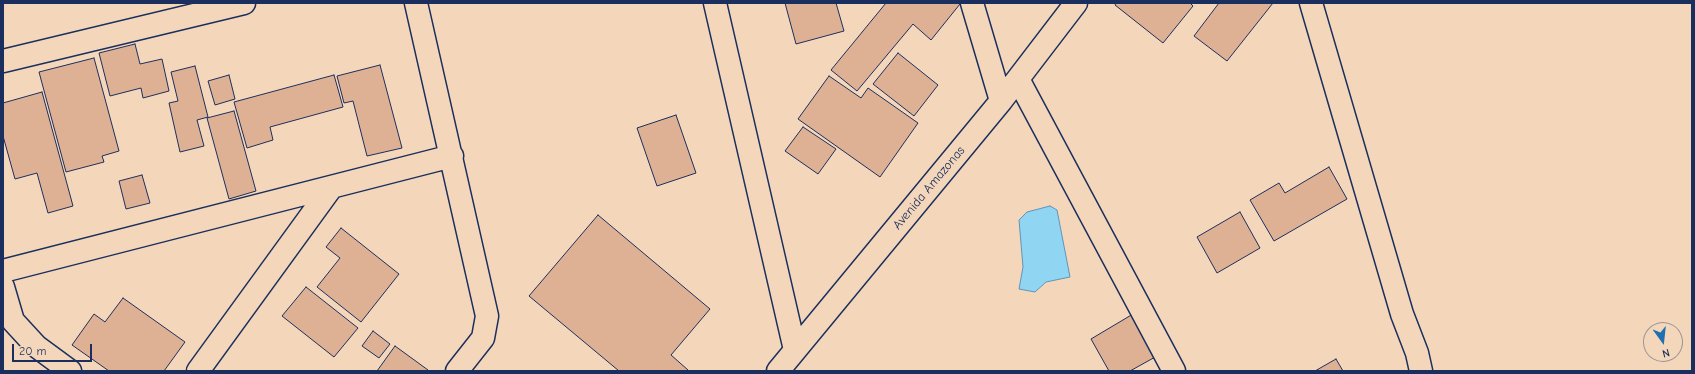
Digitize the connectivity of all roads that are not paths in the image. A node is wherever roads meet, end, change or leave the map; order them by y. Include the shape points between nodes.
1 (244, 3) edge
2 (416, 3) edge
3 (715, 3) edge
4 (972, 3) edge
5 (1076, 3) edge
6 (1311, 3) edge
7 (3, 61) edge
8 (1018, 79) junction
9 (1001, 101) junction
10 (452, 156) junction
11 (331, 188) junction
12 (3, 271) edge
13 (3, 287) edge
14 (795, 350) junction
15 (70, 371) edge
16 (198, 371) edge
17 (457, 371) edge
18 (778, 371) edge
19 (1174, 371) edge
20 (1421, 371) edge

1 - 7 street
2 - 10 street
3 - 14 street
4 - 9 street
5 - 8 street, Avenida Amazonas
6 - 20 street
8 - 9 street, Avenida Amazonas
8 - 19 street
9 - 14 street, Avenida Amazonas
10 - 11 street
10 - 17 street via 487,316 483,338
11 - 12 street
11 - 16 street
13 - 15 street via 14,321 36,346
14 - 18 street, Avenida Amazonas

